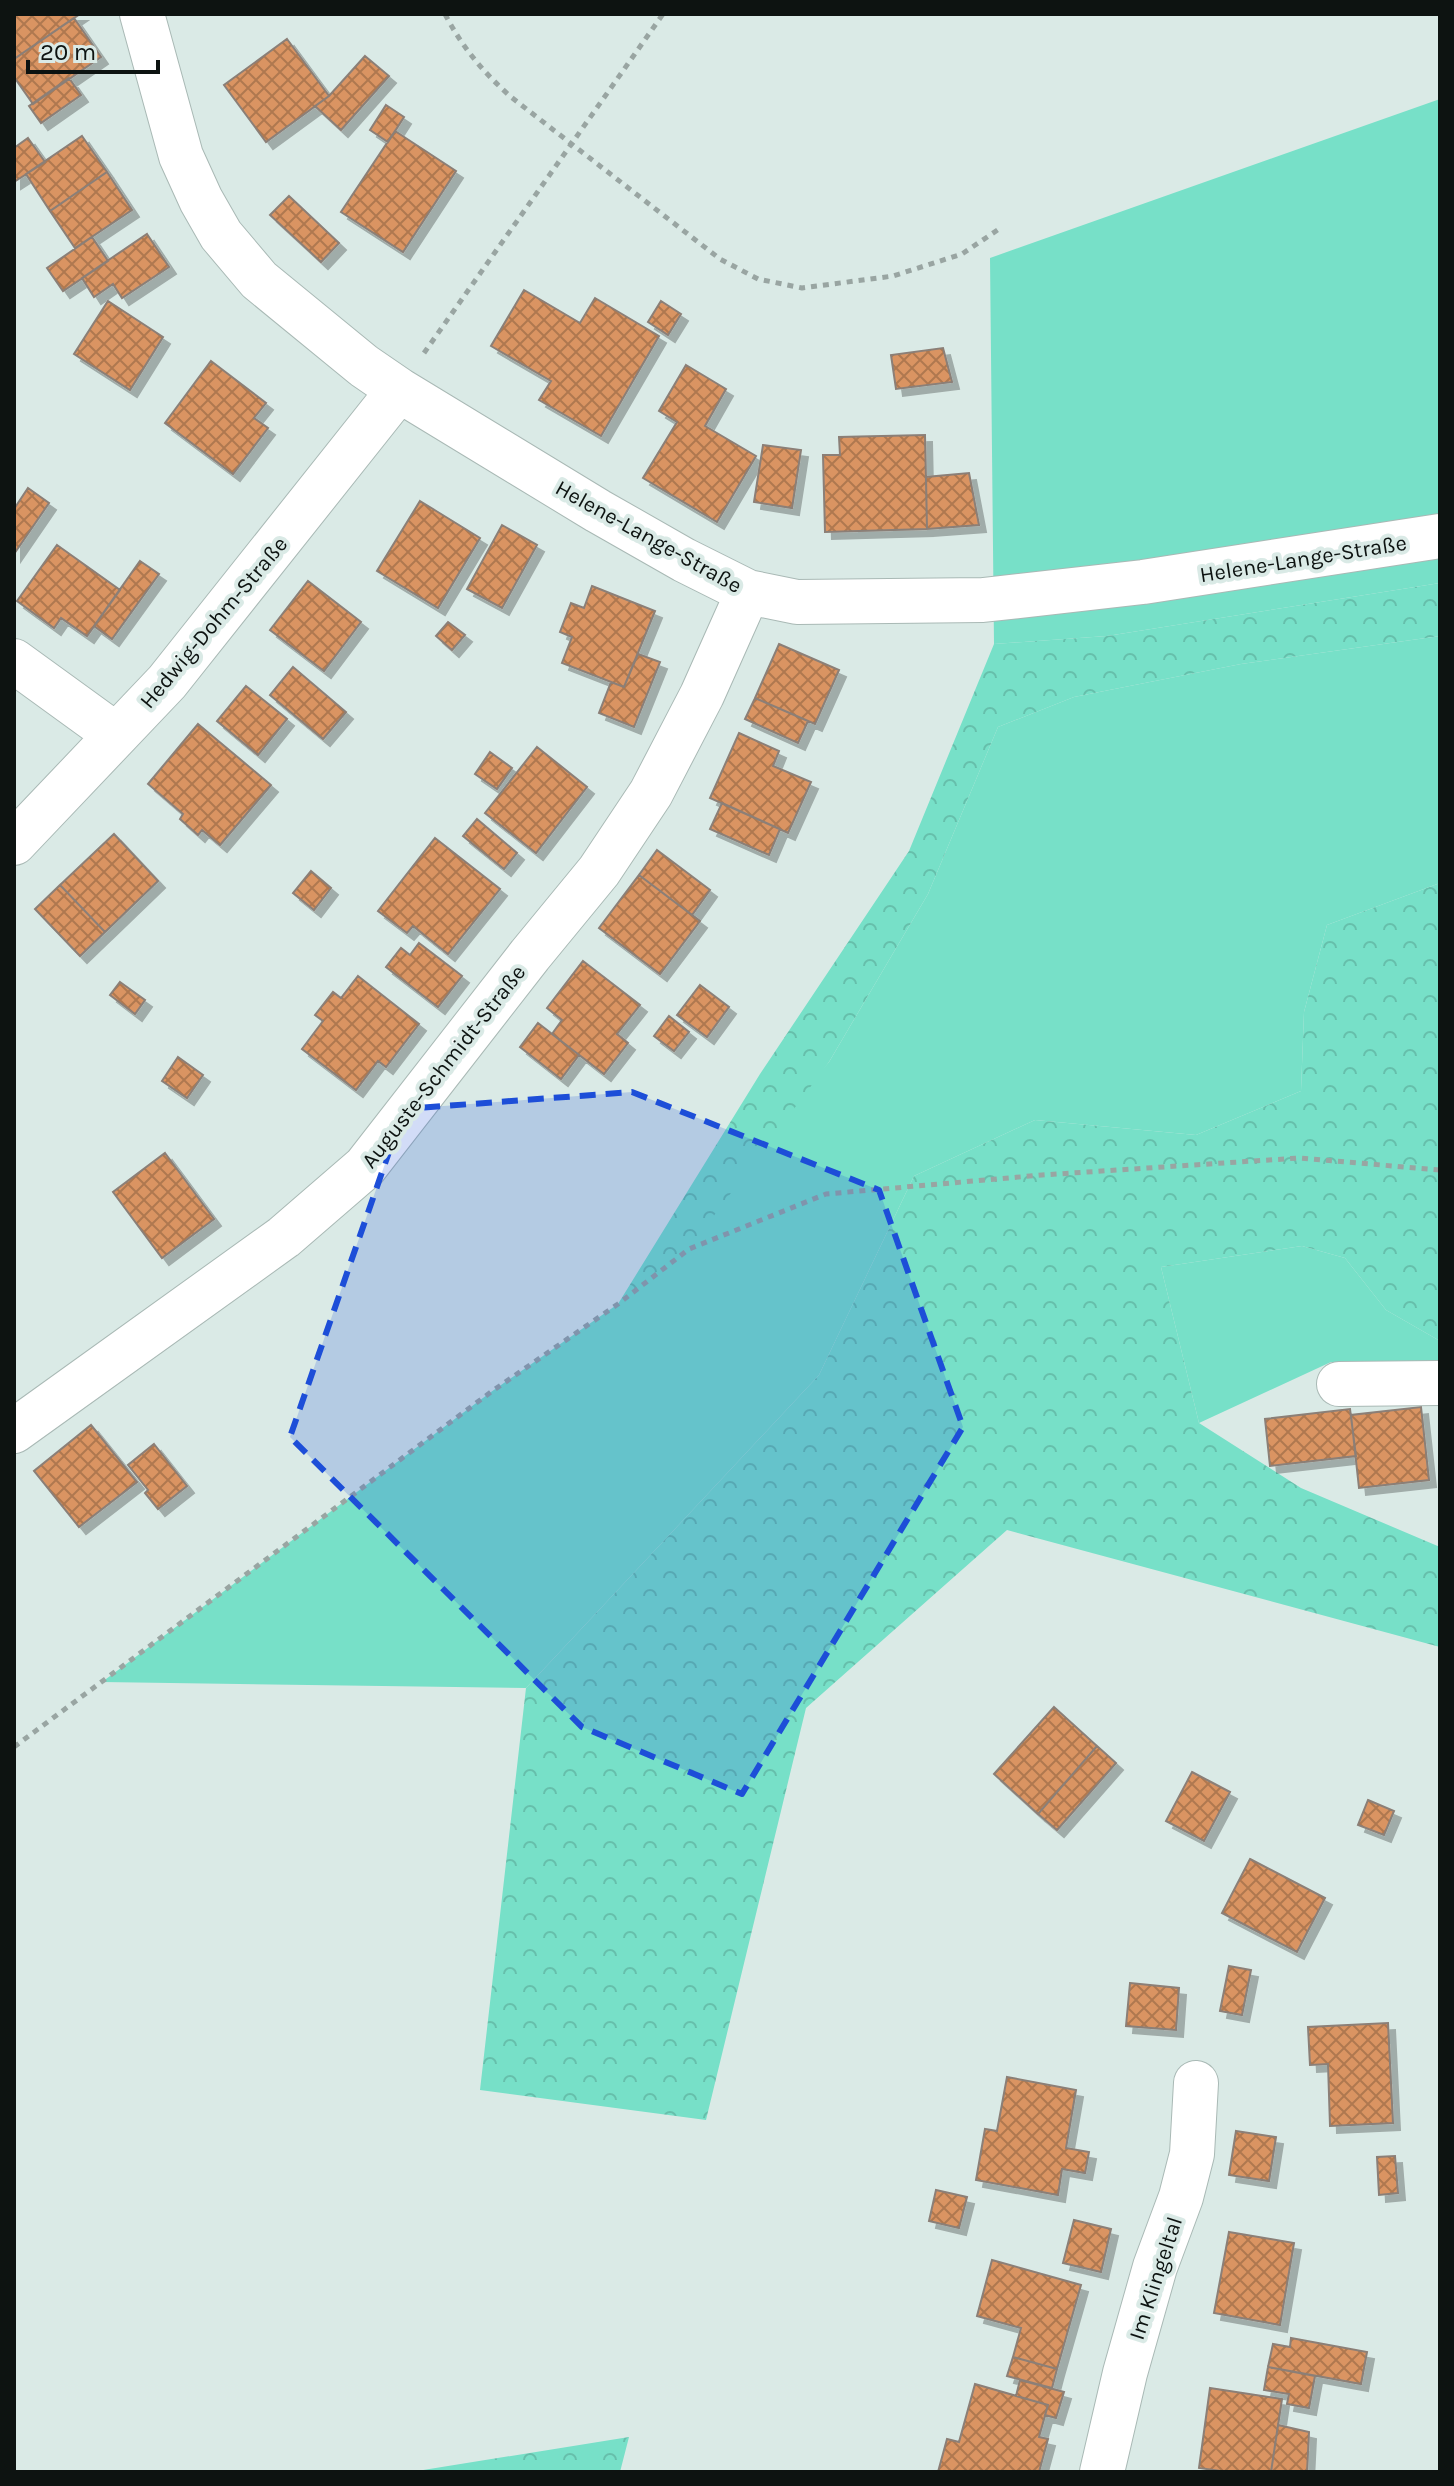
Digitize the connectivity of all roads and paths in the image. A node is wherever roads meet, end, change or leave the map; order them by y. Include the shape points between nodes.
1 (142, 14) edge
2 (445, 14) edge
3 (663, 14) edge
4 (571, 143) junction
5 (999, 229) dead end
6 (399, 390) junction
7 (1440, 536) edge
8 (748, 592) junction
9 (14, 661) edge
10 (116, 735) junction
11 (14, 843) edge
12 (1440, 1170) edge
13 (1440, 1383) edge
14 (1339, 1384) dead end
15 (14, 1431) edge
16 (14, 1747) edge
17 (1196, 2083) dead end
18 (1102, 2472) edge

1 - 6 street, Helene-Lange-Straße via 181,156 221,235 269,289
2 - 4 path via 482,71
3 - 4 path
4 - 5 path via 720,259 758,279 802,288 893,276 962,254
4 - 6 path
6 - 8 street, Helene-Lange-Straße via 598,511
6 - 10 street, Hedwig-Dohm-Straße via 167,682
7 - 8 street, Helene-Lange-Straße via 1143,582 983,600 797,602
8 - 15 street, Auguste-Schmidt-Straße via 702,695 643,806 599,871 365,1167 284,1237
9 - 10 street
10 - 11 street, Hedwig-Dohm-Straße
12 - 16 path via 1299,1158 826,1194 689,1249
13 - 14 street
17 - 18 street, Im Klingeltal via 1192,2154 1125,2373

